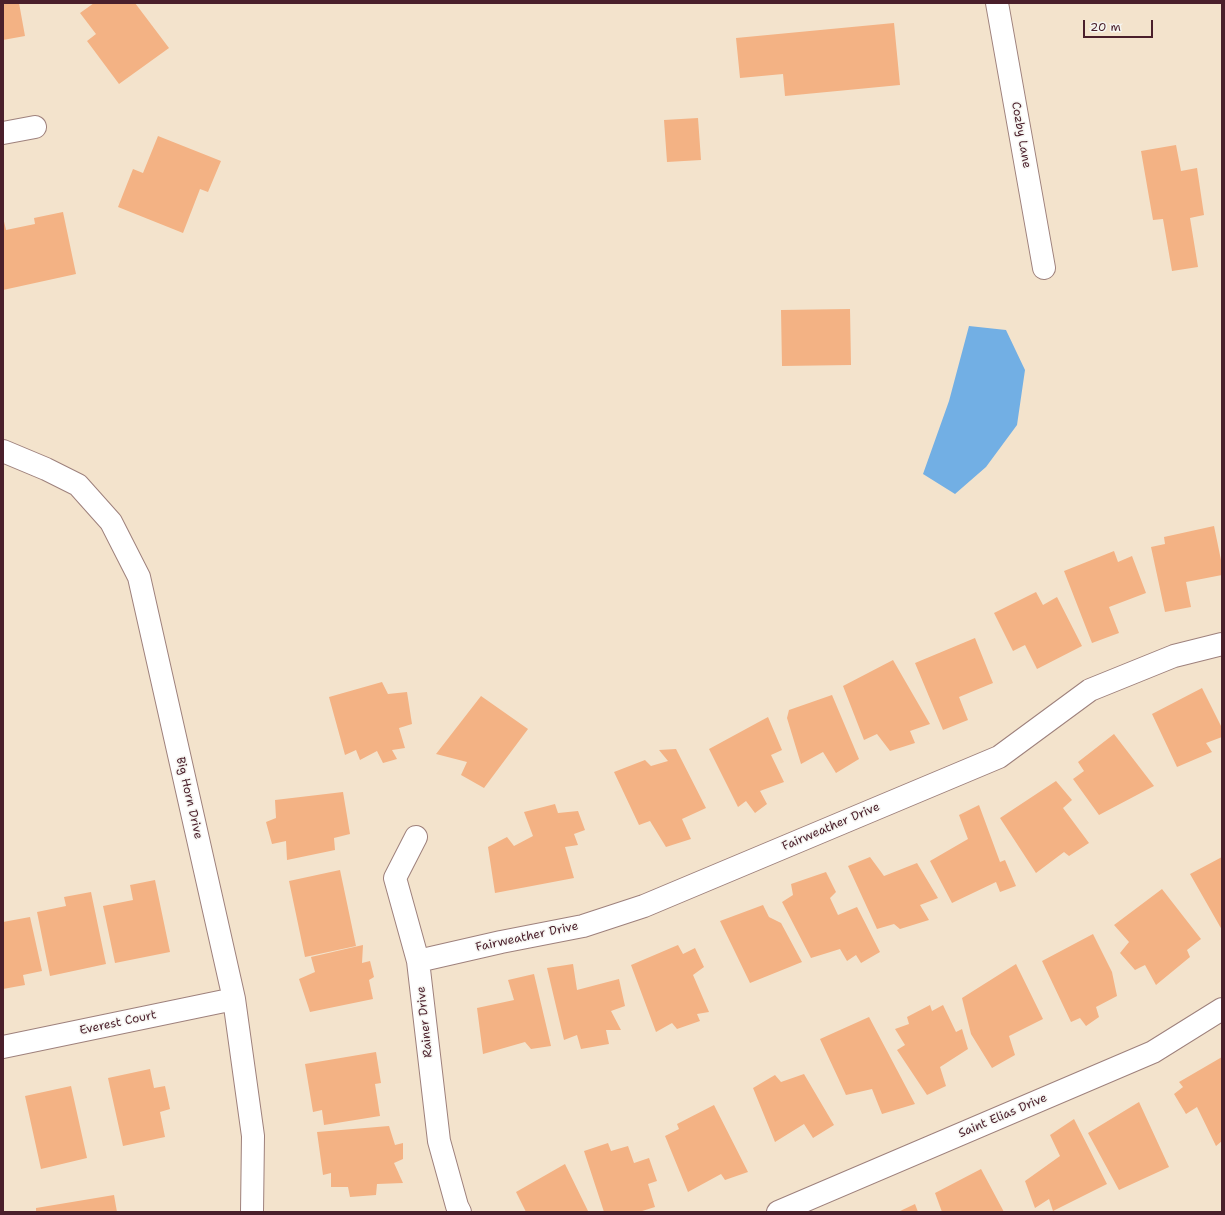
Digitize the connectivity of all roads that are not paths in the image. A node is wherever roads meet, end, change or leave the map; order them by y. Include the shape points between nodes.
1 (997, 3) edge
2 (35, 127) dead end
3 (3, 133) edge
4 (1044, 268) dead end
5 (3, 451) edge
6 (1222, 644) edge
7 (416, 837) dead end
8 (418, 961) junction
9 (234, 999) junction
10 (1222, 1008) edge
11 (3, 1047) edge
12 (252, 1212) edge
13 (460, 1212) edge
14 (778, 1212) edge

1 - 4 street, Cozby Lane
2 - 3 street
5 - 9 street, Big Horn Drive via 78,485 111,522 139,577
6 - 8 street, Fairweather Drive via 1174,656 1090,690 998,756 644,906 583,926
7 - 8 street, Rainer Drive via 394,878
8 - 13 street, Rainer Drive via 439,1141
9 - 11 street, Everest Court
9 - 12 street, Big Horn Drive via 253,1136
10 - 14 street, Saint Elias Drive via 1153,1052

